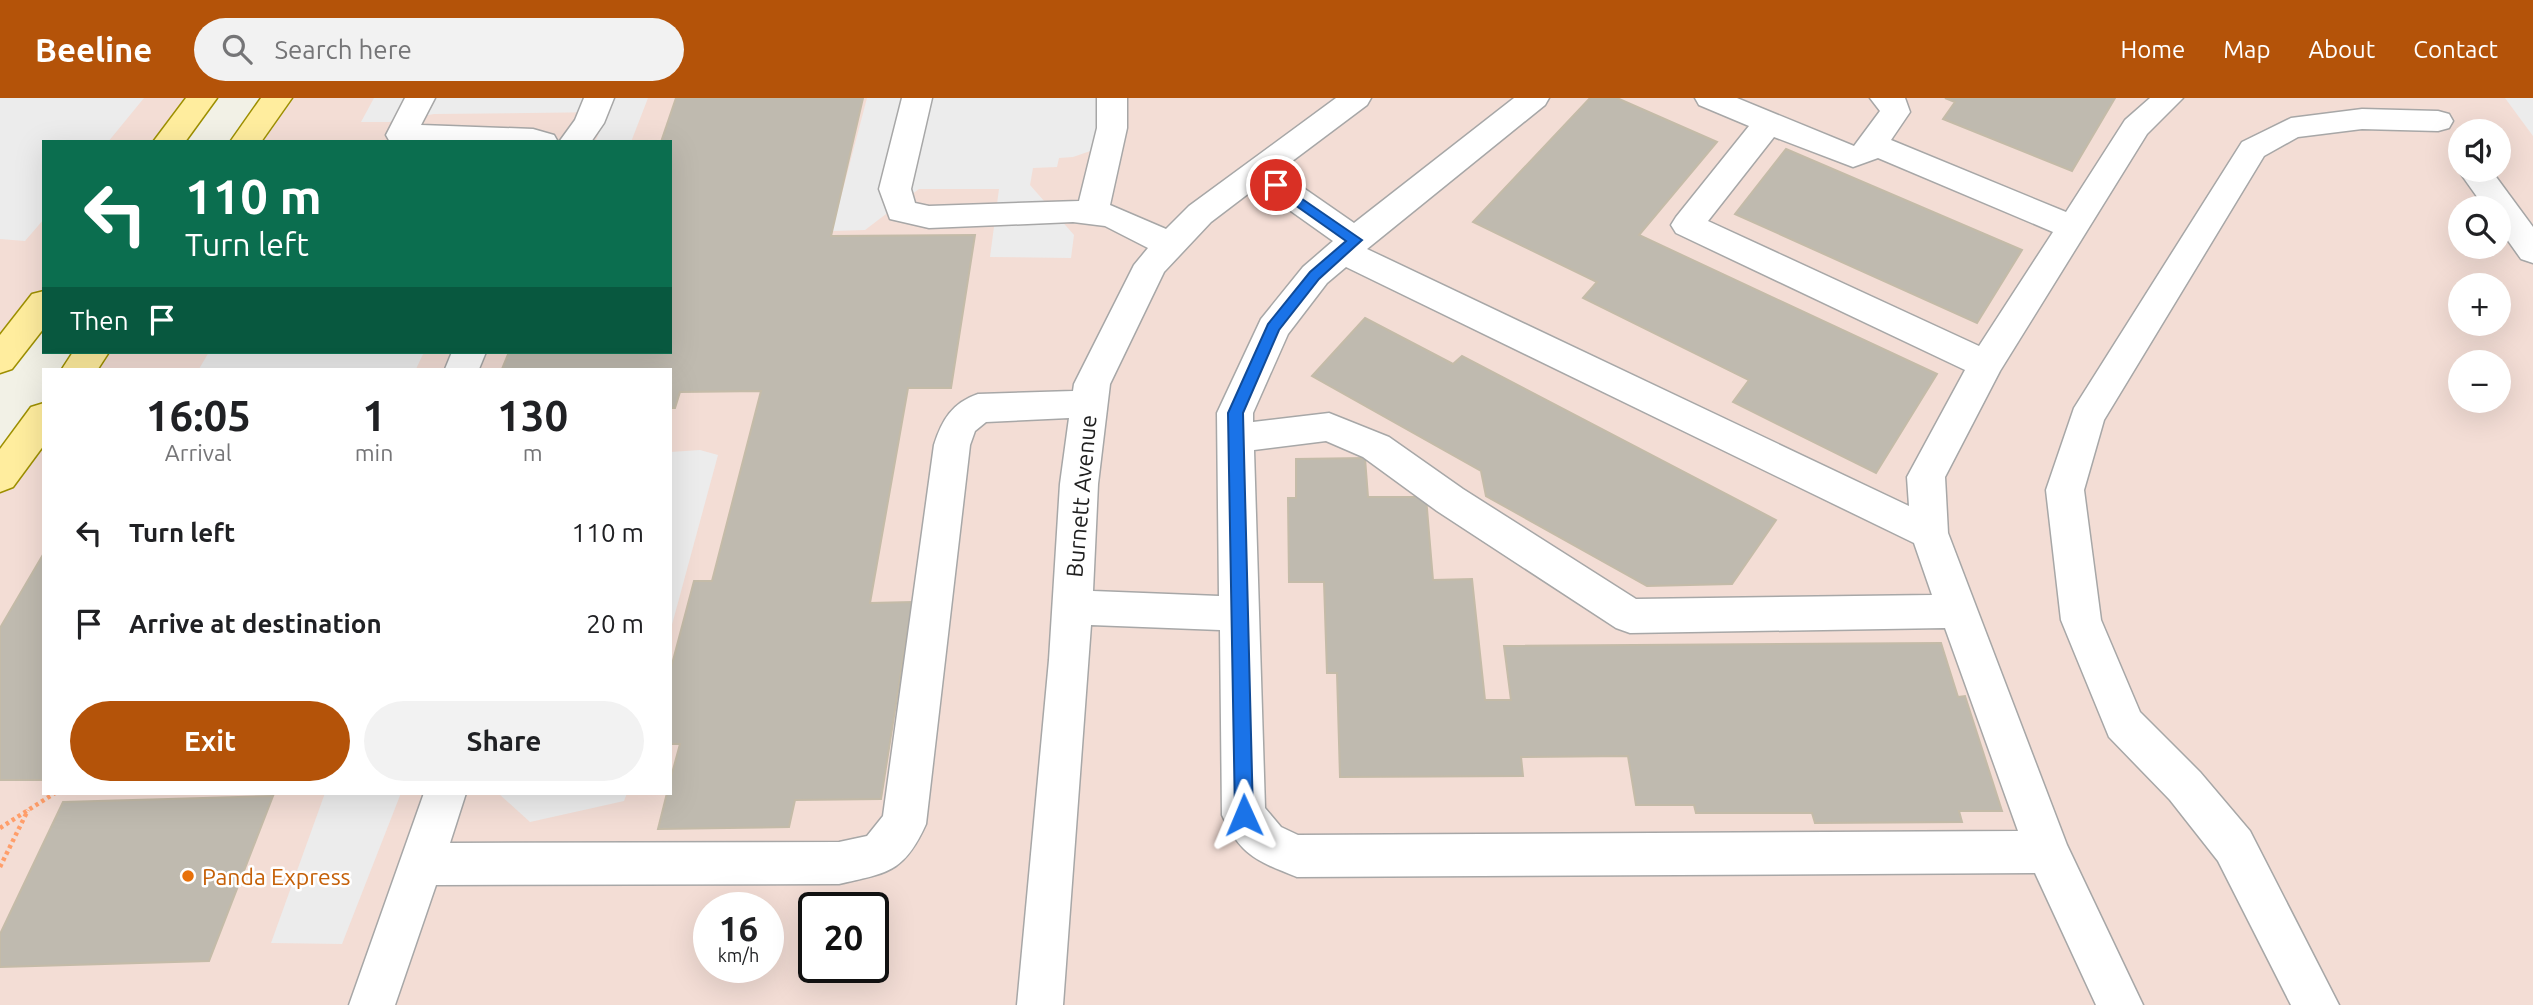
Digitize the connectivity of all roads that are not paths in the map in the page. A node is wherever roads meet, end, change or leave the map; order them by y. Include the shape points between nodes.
1 (202, 98) edge
2 (276, 98) edge
3 (420, 98) edge
4 (599, 98) edge
5 (917, 98) edge
6 (1112, 98) edge
7 (1356, 98) edge
8 (1534, 98) edge
9 (1710, 98) edge
10 (1885, 98) edge
11 (2168, 98) edge
12 (2438, 120) edge
13 (1768, 123) junction
14 (170, 140) edge
15 (246, 140) edge
16 (525, 140) edge
17 (576, 140) edge
18 (1872, 144) junction
19 (1256, 172) junction
20 (2483, 182) edge
21 (1092, 214) junction
22 (2071, 227) junction
23 (1170, 245) junction
24 (1349, 246) junction
25 (2533, 251) edge
26 (42, 306) edge
27 (90, 354) edge
28 (0, 360) edge
29 (1986, 364) junction
30 (80, 368) edge
31 (1089, 404) junction
32 (38, 433) edge
33 (1235, 438) junction
34 (0, 477) edge
35 (1929, 533) junction
36 (1073, 607) junction
37 (1959, 611) junction
38 (1240, 614) junction
39 (444, 795) edge
40 (2048, 852) junction
41 (421, 864) junction
42 (372, 1005) edge
43 (1040, 1005) edge
44 (2120, 1005) edge
45 (2316, 1005) edge

1 - 14 main road
2 - 15 main road
3 - 16 street via 401,135
4 - 17 street
5 - 21 street via 895,189 901,211 929,217
6 - 21 street via 1112,128
7 - 19 street, Burnett Avenue
8 - 24 street
9 - 13 street
10 - 18 street via 1894,104 1895,112
11 - 22 street via 2136,127
12 - 45 street via 2362,119 2291,128 2253,149 2087,418 2065,489 2081,620 2124,724 2185,786 2234,846
13 - 18 street via 1853,157
13 - 29 street via 1687,225
18 - 22 street
19 - 23 street, Burnett Avenue via 1200,214
19 - 24 street
20 - 25 street
21 - 23 street via 1112,216
22 - 29 street
23 - 31 street, Burnett Avenue via 1151,265 1119,325 1092,384
24 - 33 street via 1315,275 1273,328 1235,413
24 - 35 street
26 - 28 main road
27 - 30 main road
29 - 35 street via 1926,477
31 - 36 street, Burnett Avenue via 1079,484
31 - 41 street via 978,408 959,424 952,445 904,824 880,854 839,863
32 - 34 main road
33 - 37 street via 1329,427 1376,447 1630,616
33 - 38 street
35 - 37 street
36 - 38 street
36 - 43 street, Burnett Avenue
37 - 40 street
38 - 40 street via 1244,815 1265,842 1297,856
39 - 41 street
40 - 44 street
41 - 42 street

